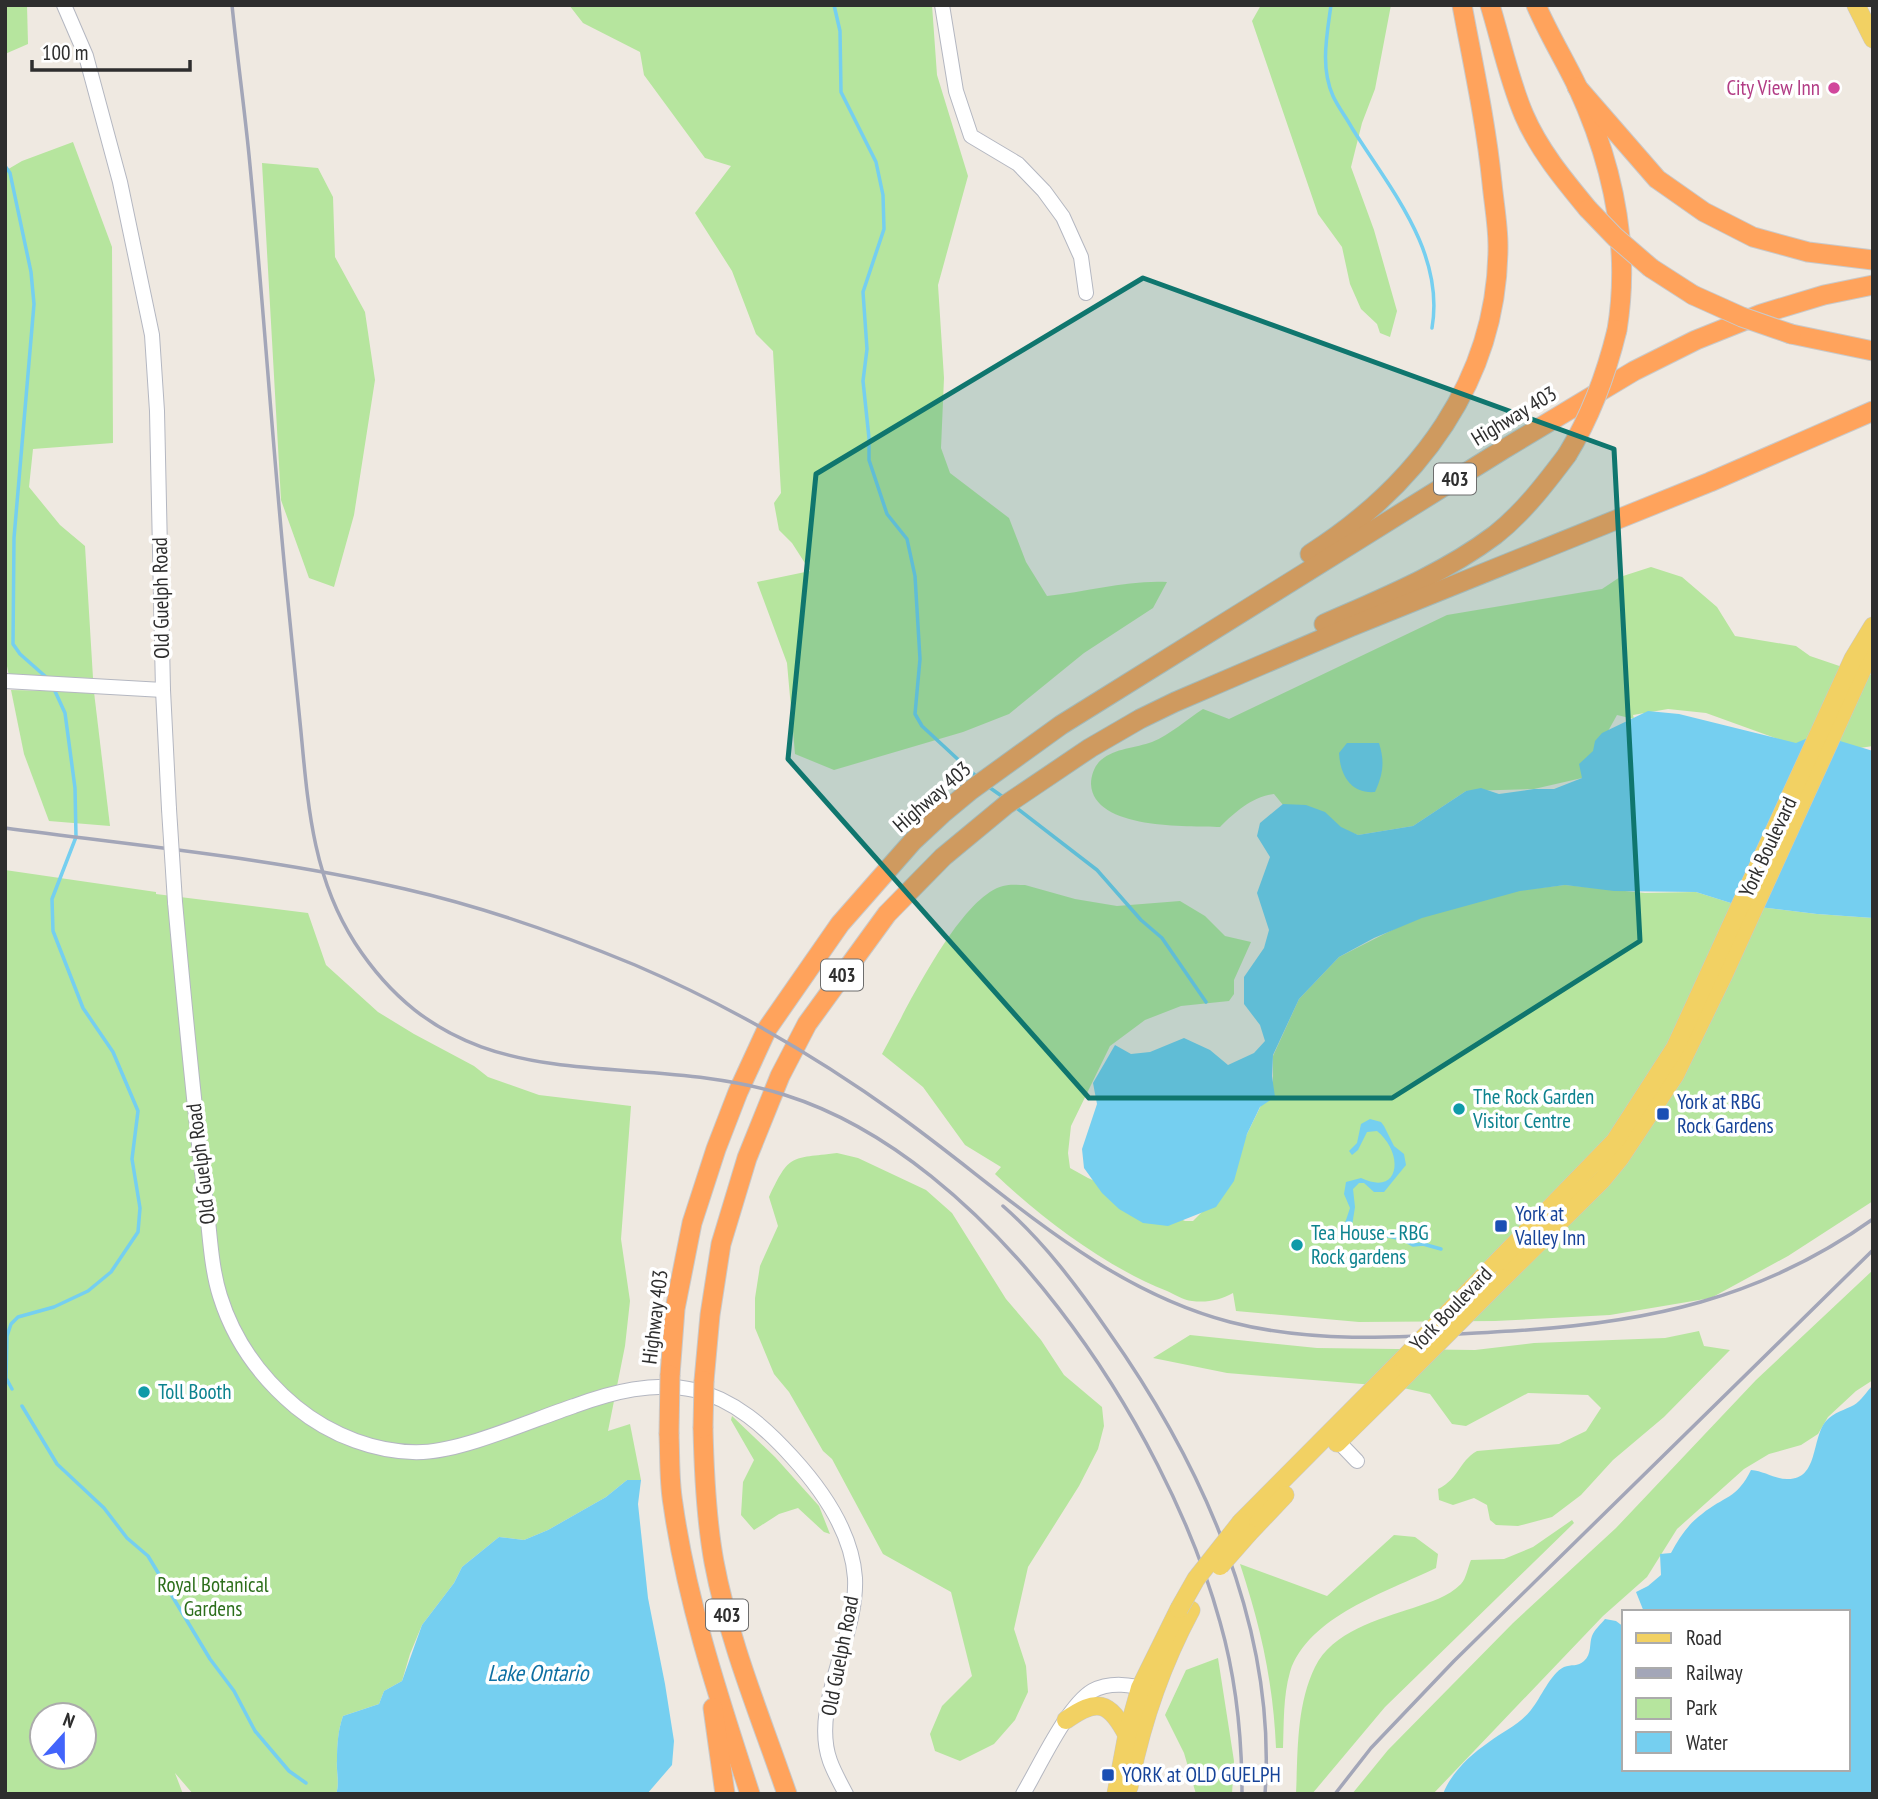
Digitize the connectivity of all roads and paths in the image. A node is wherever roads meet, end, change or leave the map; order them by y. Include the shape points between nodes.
1 (64, 5) edge
2 (942, 5) edge
3 (1462, 5) edge
4 (1490, 5) edge
5 (1536, 5) edge
6 (1856, 5) edge
7 (1873, 39) edge
8 (1577, 87) junction
9 (1873, 260) edge
10 (1873, 285) edge
11 (1086, 293) dead end
12 (1873, 351) edge
13 (1873, 411) edge
14 (1873, 626) edge
15 (1873, 652) edge
16 (1858, 663) junction
17 (5, 681) edge
18 (163, 690) junction
19 (1175, 702) junction
20 (1061, 725) junction
21 (1718, 972) junction
22 (1406, 1366) junction
23 (1335, 1437) junction
24 (1357, 1461) dead end
25 (705, 1655) junction
26 (1147, 1690) junction
27 (1066, 1720) junction
28 (1127, 1735) junction
29 (786, 1789) edge
30 (725, 1794) edge
31 (750, 1794) edge
32 (846, 1794) edge
33 (1023, 1794) edge
34 (1116, 1794) edge
35 (1128, 1794) edge

1 - 18 street, Old Guelph Road via 86,56 120,182 152,335
2 - 11 street via 956,90 971,136 1018,164 1044,191 1063,217 1081,257
3 - 20 highway via 1489,147 1498,247 1485,335 1450,416 1413,468 1367,513 1168,646
4 - 12 highway, bridge via 1523,112 1556,168 1615,237 1693,295 1742,317 1824,343
5 - 8 highway
6 - 7 main road
8 - 9 highway via 1657,179 1704,212 1753,237 1808,253
8 - 19 highway, bridge via 1614,188 1623,294 1608,367 1584,427 1567,455 1542,488 1496,533 1433,576 1220,672
10 - 20 highway, Highway 403 / 403 via 1761,314 1634,372
13 - 19 highway, 403
14 - 16 main road, York Boulevard
15 - 16 main road, York Boulevard
16 - 21 main road, York Boulevard
17 - 18 street
18 - 32 street, Old Guelph Road, bridge via 175,902 199,1150 218,1292 245,1352 263,1377 306,1415 331,1431 395,1451 451,1447 597,1397 659,1387 693,1390 726,1401 763,1426 824,1495 844,1530 855,1577 851,1618 826,1714 829,1760
19 - 29 highway, 403, bridge via 1090,748 1007,804 943,857 887,914 807,1024 747,1158 721,1244 710,1315 704,1381 705,1499 714,1563 732,1635
20 - 25 highway, Highway 403 / 403, bridge via 971,790 913,841 840,923 767,1029 716,1149 692,1223 675,1309 670,1375 672,1502
21 - 22 main road, York Boulevard, bridge via 1615,1141 1472,1288
21 - 22 main road, York Boulevard, bridge via 1675,1075 1620,1158 1503,1279
22 - 23 main road, York Boulevard
23 - 24 street
23 - 26 main road, York Boulevard, bridge via 1245,1528 1185,1609 1176,1639
25 - 30 highway
25 - 31 highway, Highway 403 / 403
26 - 27 street via 1119,1685 1093,1691
26 - 28 main road, York Boulevard
26 - 35 main road, York Boulevard
27 - 28 main road via 1082,1709 1103,1707 1115,1714
27 - 33 street
28 - 34 main road, York Boulevard

